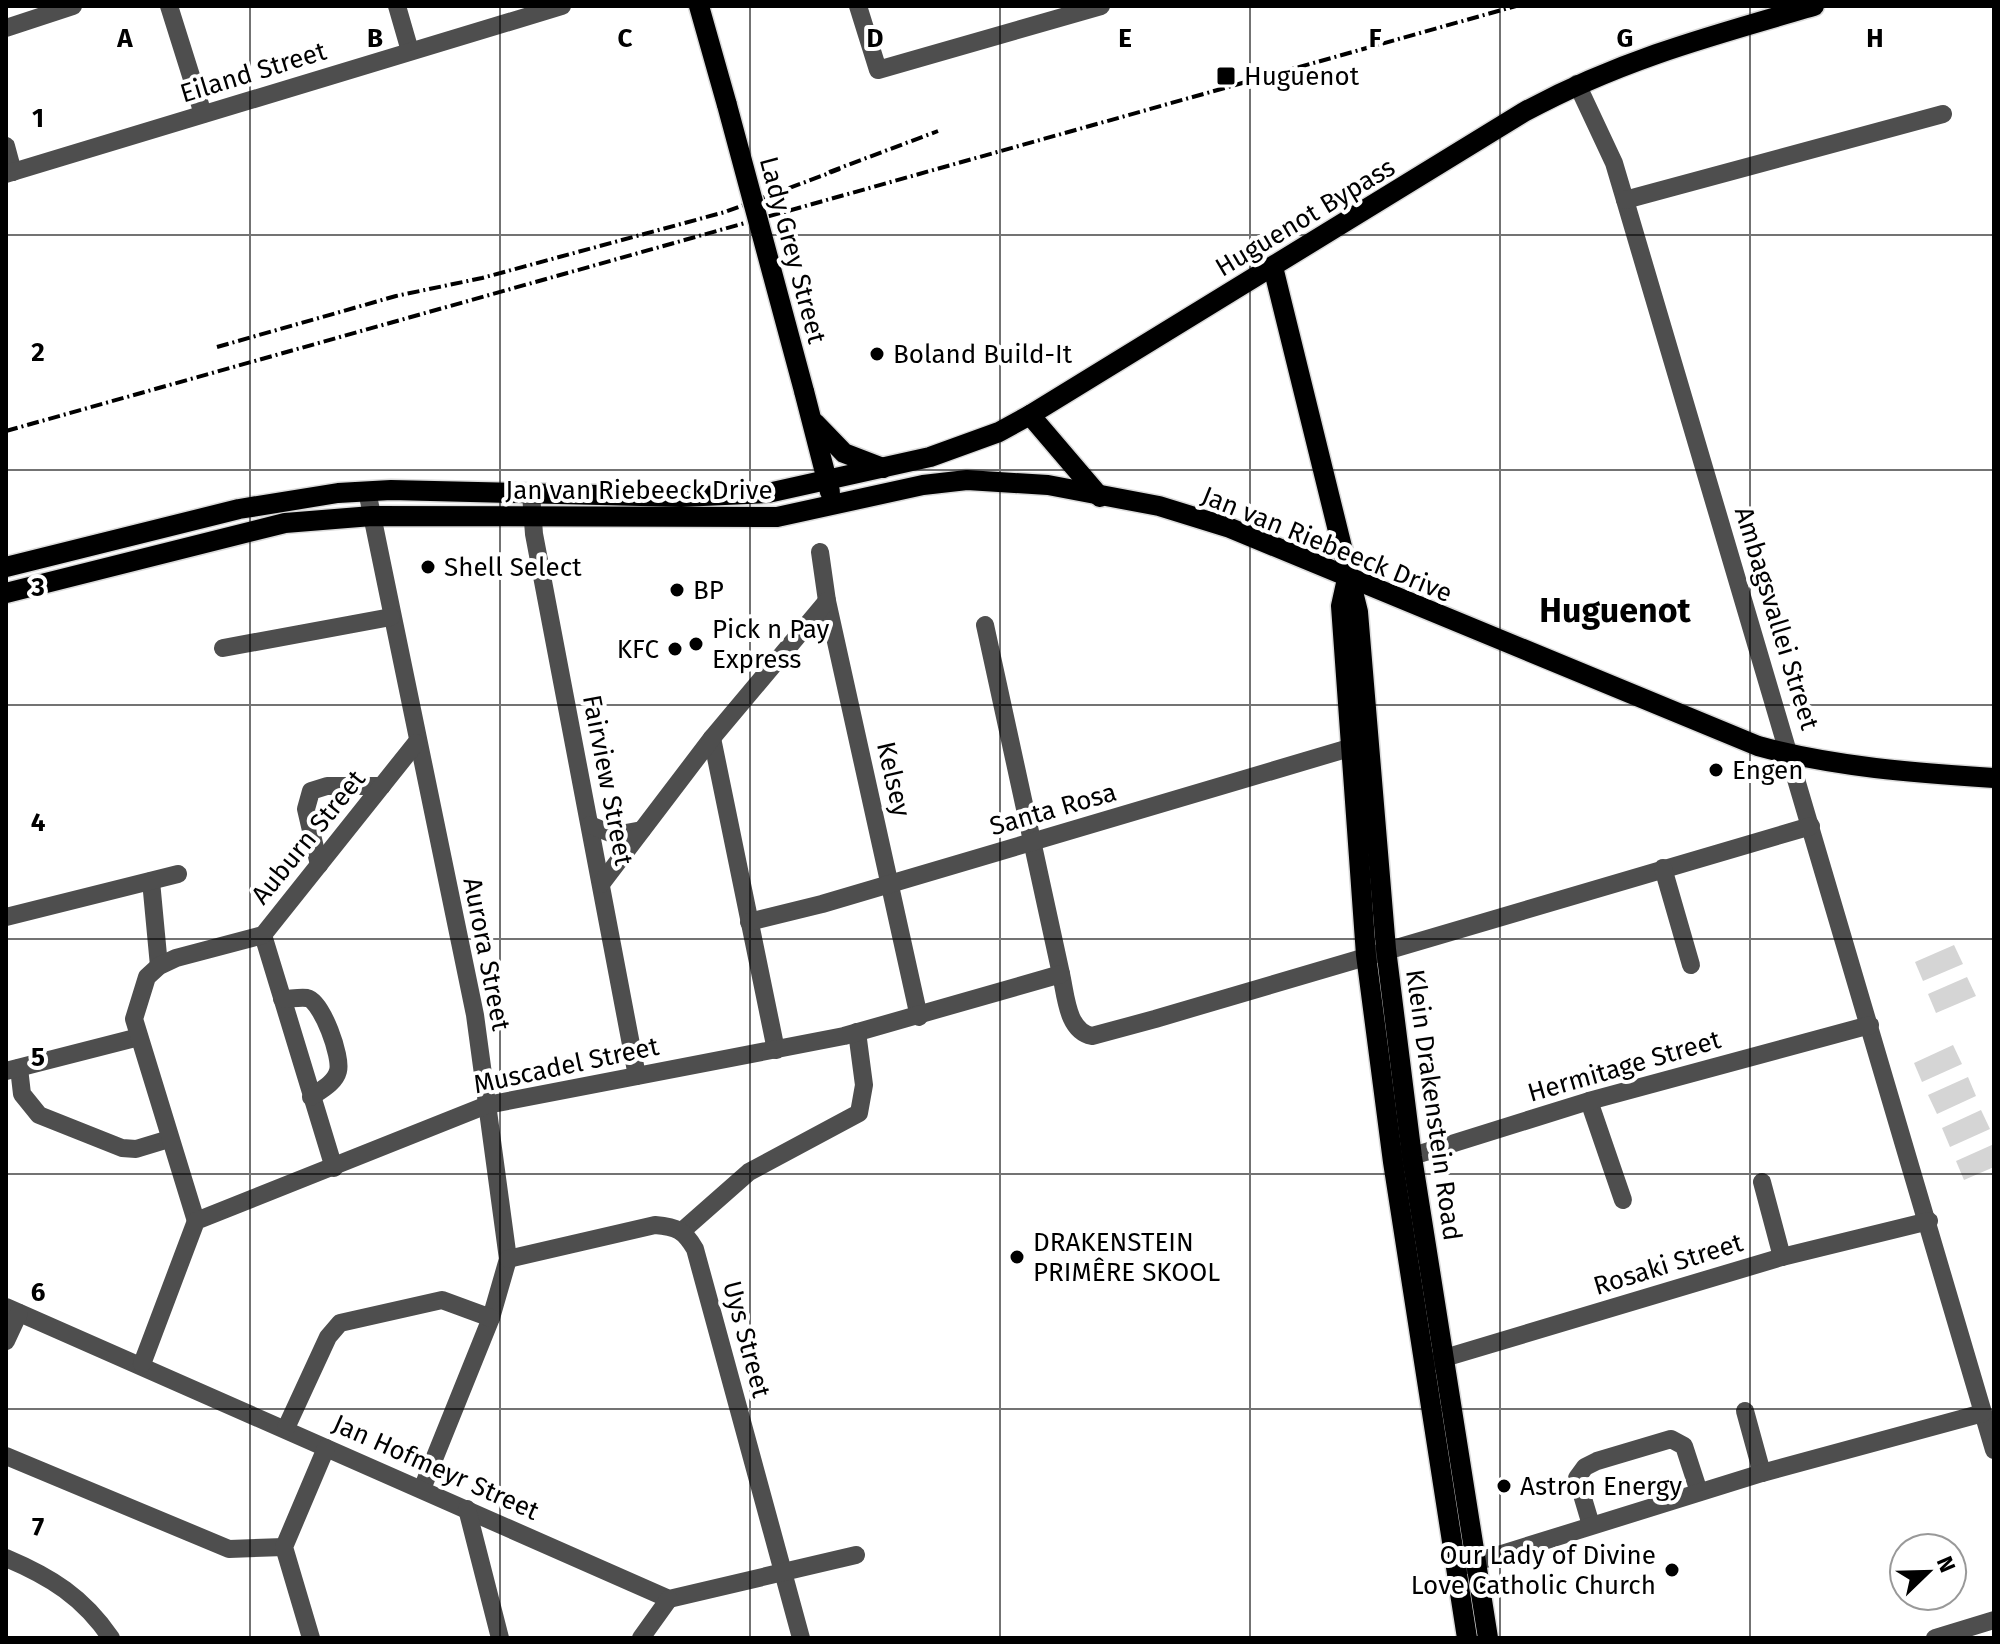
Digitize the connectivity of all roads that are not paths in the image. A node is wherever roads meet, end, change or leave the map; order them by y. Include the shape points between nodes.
1 (73, 6) edge
2 (169, 6) edge
3 (397, 6) edge
4 (562, 6) edge
5 (699, 6) edge
6 (858, 6) edge
7 (1101, 6) edge
8 (1814, 6) edge
9 (514, 13) edge
10 (6, 28) edge
11 (410, 51) junction
12 (1577, 84) junction
13 (203, 114) junction
14 (1943, 114) dead end
15 (6, 146) edge
16 (10, 173) edge
17 (1625, 200) junction
18 (1273, 267) junction
19 (1030, 415) junction
20 (813, 420) junction
21 (883, 468) junction
22 (828, 481) junction
23 (367, 491) junction
24 (531, 494) junction
25 (1100, 497) junction
26 (833, 507) junction
27 (372, 516) junction
28 (533, 516) junction
29 (820, 552) dead end
30 (6, 567) edge
31 (1347, 577) junction
32 (6, 593) edge
33 (827, 601) junction
34 (391, 617) junction
35 (985, 625) dead end
36 (223, 648) dead end
37 (712, 738) junction
38 (416, 743) junction
39 (1361, 745) junction
40 (1791, 755) junction
41 (1994, 778) edge
42 (382, 786) junction
43 (590, 825) junction
44 (1811, 826) junction
45 (642, 830) junction
46 (1033, 842) junction
47 (319, 865) junction
48 (1663, 868) junction
49 (178, 874) dead end
50 (151, 881) junction
51 (891, 882) junction
52 (601, 884) junction
53 (6, 917) edge
54 (749, 922) junction
55 (263, 935) junction
56 (1376, 952) junction
57 (1691, 965) dead end
58 (159, 966) junction
59 (1061, 974) junction
60 (282, 999) junction
61 (919, 1017) junction
62 (1870, 1025) junction
63 (857, 1032) junction
64 (139, 1037) junction
65 (776, 1050) junction
66 (12, 1069) edge
67 (637, 1076) junction
68 (311, 1097) junction
69 (1589, 1101) junction
70 (487, 1105) junction
71 (169, 1139) junction
72 (1403, 1159) junction
73 (334, 1168) junction
74 (1762, 1182) dead end
75 (1623, 1200) dead end
76 (196, 1221) junction
77 (1929, 1221) junction
78 (682, 1231) junction
79 (1782, 1257) junction
80 (508, 1259) junction
81 (12, 1310) edge
82 (491, 1318) junction
83 (6, 1341) edge
84 (1434, 1361) junction
85 (142, 1364) junction
86 (1745, 1411) dead end
87 (1983, 1413) junction
88 (286, 1428) junction
89 (326, 1448) junction
90 (1994, 1450) edge
91 (6, 1456) edge
92 (1762, 1473) junction
93 (422, 1489) junction
94 (1699, 1492) junction
95 (467, 1509) junction
96 (1591, 1525) junction
97 (284, 1547) junction
98 (856, 1555) dead end
99 (6, 1558) edge
100 (1466, 1565) junction
101 (784, 1573) junction
102 (669, 1599) junction
103 (1994, 1620) edge
104 (1955, 1635) edge
105 (111, 1638) edge
106 (311, 1638) edge
107 (500, 1638) edge
108 (641, 1638) edge
109 (801, 1638) edge
110 (1467, 1638) edge
111 (1488, 1638) edge
112 (1935, 1638) edge

1 - 10 street
2 - 13 street
3 - 11 street
4 - 9 street, Eiland Street
5 - 20 main road, Lady Grey Street, bridge
6 - 7 street via 878,70
8 - 12 main road, Huguenot Bypass via 1629,62
9 - 11 street, Eiland Street
11 - 13 street, Eiland Street
12 - 17 street, Ambagsvallei Street
12 - 18 main road, Huguenot Bypass
13 - 16 street, Eiland Street
14 - 17 street
15 - 16 street
17 - 40 street, Ambagsvallei Street
18 - 19 main road, Huguenot Bypass
18 - 31 main road, Klein Drakenstein Road
19 - 21 main road, Huguenot Bypass via 964,446
19 - 25 main road
20 - 21 main road via 844,453
20 - 22 main road, Lady Grey Street
21 - 22 main road, Huguenot Bypass
22 - 24 main road, Jan van Riebeeck Drive via 768,493 710,496
22 - 26 main road, Lady Grey Street
23 - 24 main road, Jan van Riebeeck Drive
23 - 27 street, Aurora Street
23 - 30 main road, Jan van Riebeeck Drive via 239,509
24 - 28 street, Fairview Street
25 - 26 main road, Jan van Riebeeck Drive via 1024,482 967,480
25 - 31 main road, Jan van Riebeeck Drive via 1159,506 1230,528
26 - 28 main road, Jan van Riebeeck Drive via 735,520
27 - 28 main road, Jan van Riebeeck Drive
27 - 32 main road, Jan van Riebeeck Drive via 275,525
27 - 34 street, Aurora Street
28 - 43 street, Fairview Street
29 - 33 street, Kelsey
31 - 39 main road, Klein Drakenstein Road via 1341,606
31 - 40 main road, Jan van Riebeeck Drive
33 - 37 street
33 - 51 street, Kelsey
34 - 36 street
34 - 38 street, Aurora Street
35 - 46 street
37 - 45 street
37 - 54 street
38 - 42 street, Auburn Street
38 - 70 street, Aurora Street via 475,1015
39 - 46 street, Santa Rosa
39 - 56 main road, Klein Drakenstein Road
40 - 41 main road, Jan van Riebeeck Drive
40 - 44 street, Ambagsvallei Street
42 - 47 street, Auburn Street
42 - 47 street via 311,791 306,809
43 - 45 street via 615,835
43 - 52 street, Fairview Street
44 - 48 street
44 - 62 street, Ambagsvallei Street
45 - 52 street
46 - 51 street, Santa Rosa
46 - 59 street
47 - 55 street, Auburn Street
48 - 56 street
48 - 57 street
49 - 50 street
50 - 53 street
50 - 58 street
51 - 54 street, Santa Rosa
51 - 61 street, Kelsey
52 - 67 street, Fairview Street
54 - 65 street
55 - 58 street, Auburn Street
55 - 60 street
56 - 59 street via 1092,1036 1073,1023
56 - 72 main road, Klein Drakenstein Road
58 - 64 street via 147,977 137,1004
59 - 61 street, Muscadel Street
60 - 68 street
60 - 68 street via 308,998 320,1007 339,1061 331,1082
61 - 63 street, Muscadel Street
62 - 69 street, Hermitage Street
62 - 77 street, Ambagsvallei Street
63 - 65 street, Muscadel Street
63 - 78 street via 864,1085 859,1113 758,1165
64 - 66 street
64 - 71 street
65 - 67 street, Muscadel Street
66 - 71 street via 22,1094 39,1115 122,1148
67 - 70 street, Muscadel Street
68 - 73 street
69 - 72 street, Hermitage Street
69 - 75 street
70 - 73 street, Muscadel Street
70 - 80 street, Aurora Street
71 - 76 street
72 - 84 main road, Klein Drakenstein Road
73 - 76 street, Muscadel Street
74 - 79 street
76 - 85 street
77 - 79 street, Rosaki Street
77 - 87 street, Ambagsvallei Street
78 - 80 street via 655,1225
78 - 101 street, Uys Street via 695,1249
79 - 84 street, Rosaki Street
80 - 82 street, Aurora Street
81 - 83 street
81 - 85 street, Jan Hofmeyr Street
82 - 88 street via 442,1300 340,1323 328,1337
82 - 93 street, Aurora Street
84 - 100 main road, Klein Drakenstein Road
85 - 88 street, Jan Hofmeyr Street
86 - 92 street
87 - 90 street, Ambagsvallei Street
87 - 92 street
88 - 89 street, Jan Hofmeyr Street
89 - 93 street, Jan Hofmeyr Street
89 - 97 street
91 - 97 street via 217,1545
92 - 94 street
93 - 95 street, Jan Hofmeyr Street
94 - 96 street
94 - 96 street via 1684,1446 1671,1439 1597,1461 1579,1472
95 - 102 street, Jan Hofmeyr Street
95 - 107 street
96 - 100 street
97 - 106 street
98 - 101 street
99 - 105 street via 49,1576 77,1596
100 - 110 main road, Klein Drakenstein Road
100 - 111 main road, Klein Drakenstein Road
101 - 102 street
101 - 109 street, Uys Street
102 - 108 street
103 - 104 street
104 - 112 street

